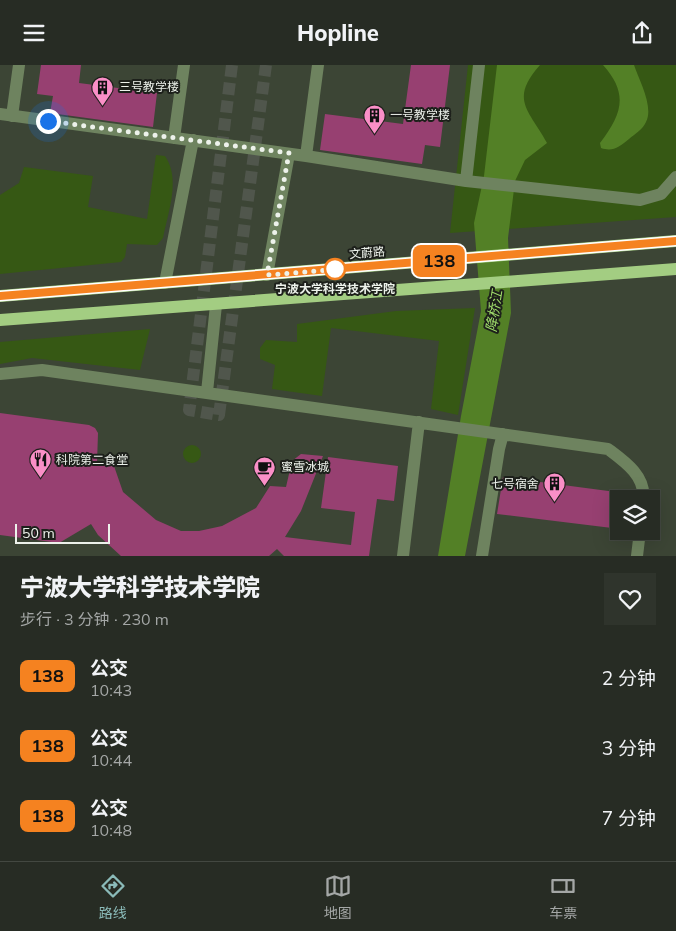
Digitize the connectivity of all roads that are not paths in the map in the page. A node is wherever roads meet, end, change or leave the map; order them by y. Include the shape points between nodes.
1 (18, 65) edge
2 (184, 65) edge
3 (318, 65) edge
4 (479, 65) edge
5 (5, 115) edge
6 (174, 138) junction
7 (193, 140) junction
8 (289, 153) junction
9 (306, 156) junction
10 (676, 177) edge
11 (466, 181) junction
12 (676, 241) edge
13 (676, 269) edge
14 (267, 275) junction
15 (165, 283) junction
16 (0, 296) edge
17 (216, 305) junction
18 (0, 321) edge
19 (0, 374) edge
20 (207, 392) junction
21 (418, 422) junction
22 (501, 433) junction
23 (644, 490) edge
24 (639, 540) edge
25 (402, 556) edge
26 (482, 556) edge
27 (637, 556) edge

1 - 5 street
2 - 6 street
3 - 9 street
4 - 11 street
5 - 6 street
6 - 7 street
7 - 8 street
7 - 15 street
8 - 9 street
8 - 14 street
9 - 11 street
10 - 11 street via 661,194 640,201
12 - 14 main road, 文蔚路
13 - 17 main road
14 - 15 main road, 文蔚路
15 - 16 main road, 文蔚路
17 - 18 main road
17 - 20 street
19 - 20 street via 42,370
20 - 21 street
21 - 22 street
21 - 25 street
22 - 23 street via 608,449 632,467
22 - 26 street
24 - 27 street

